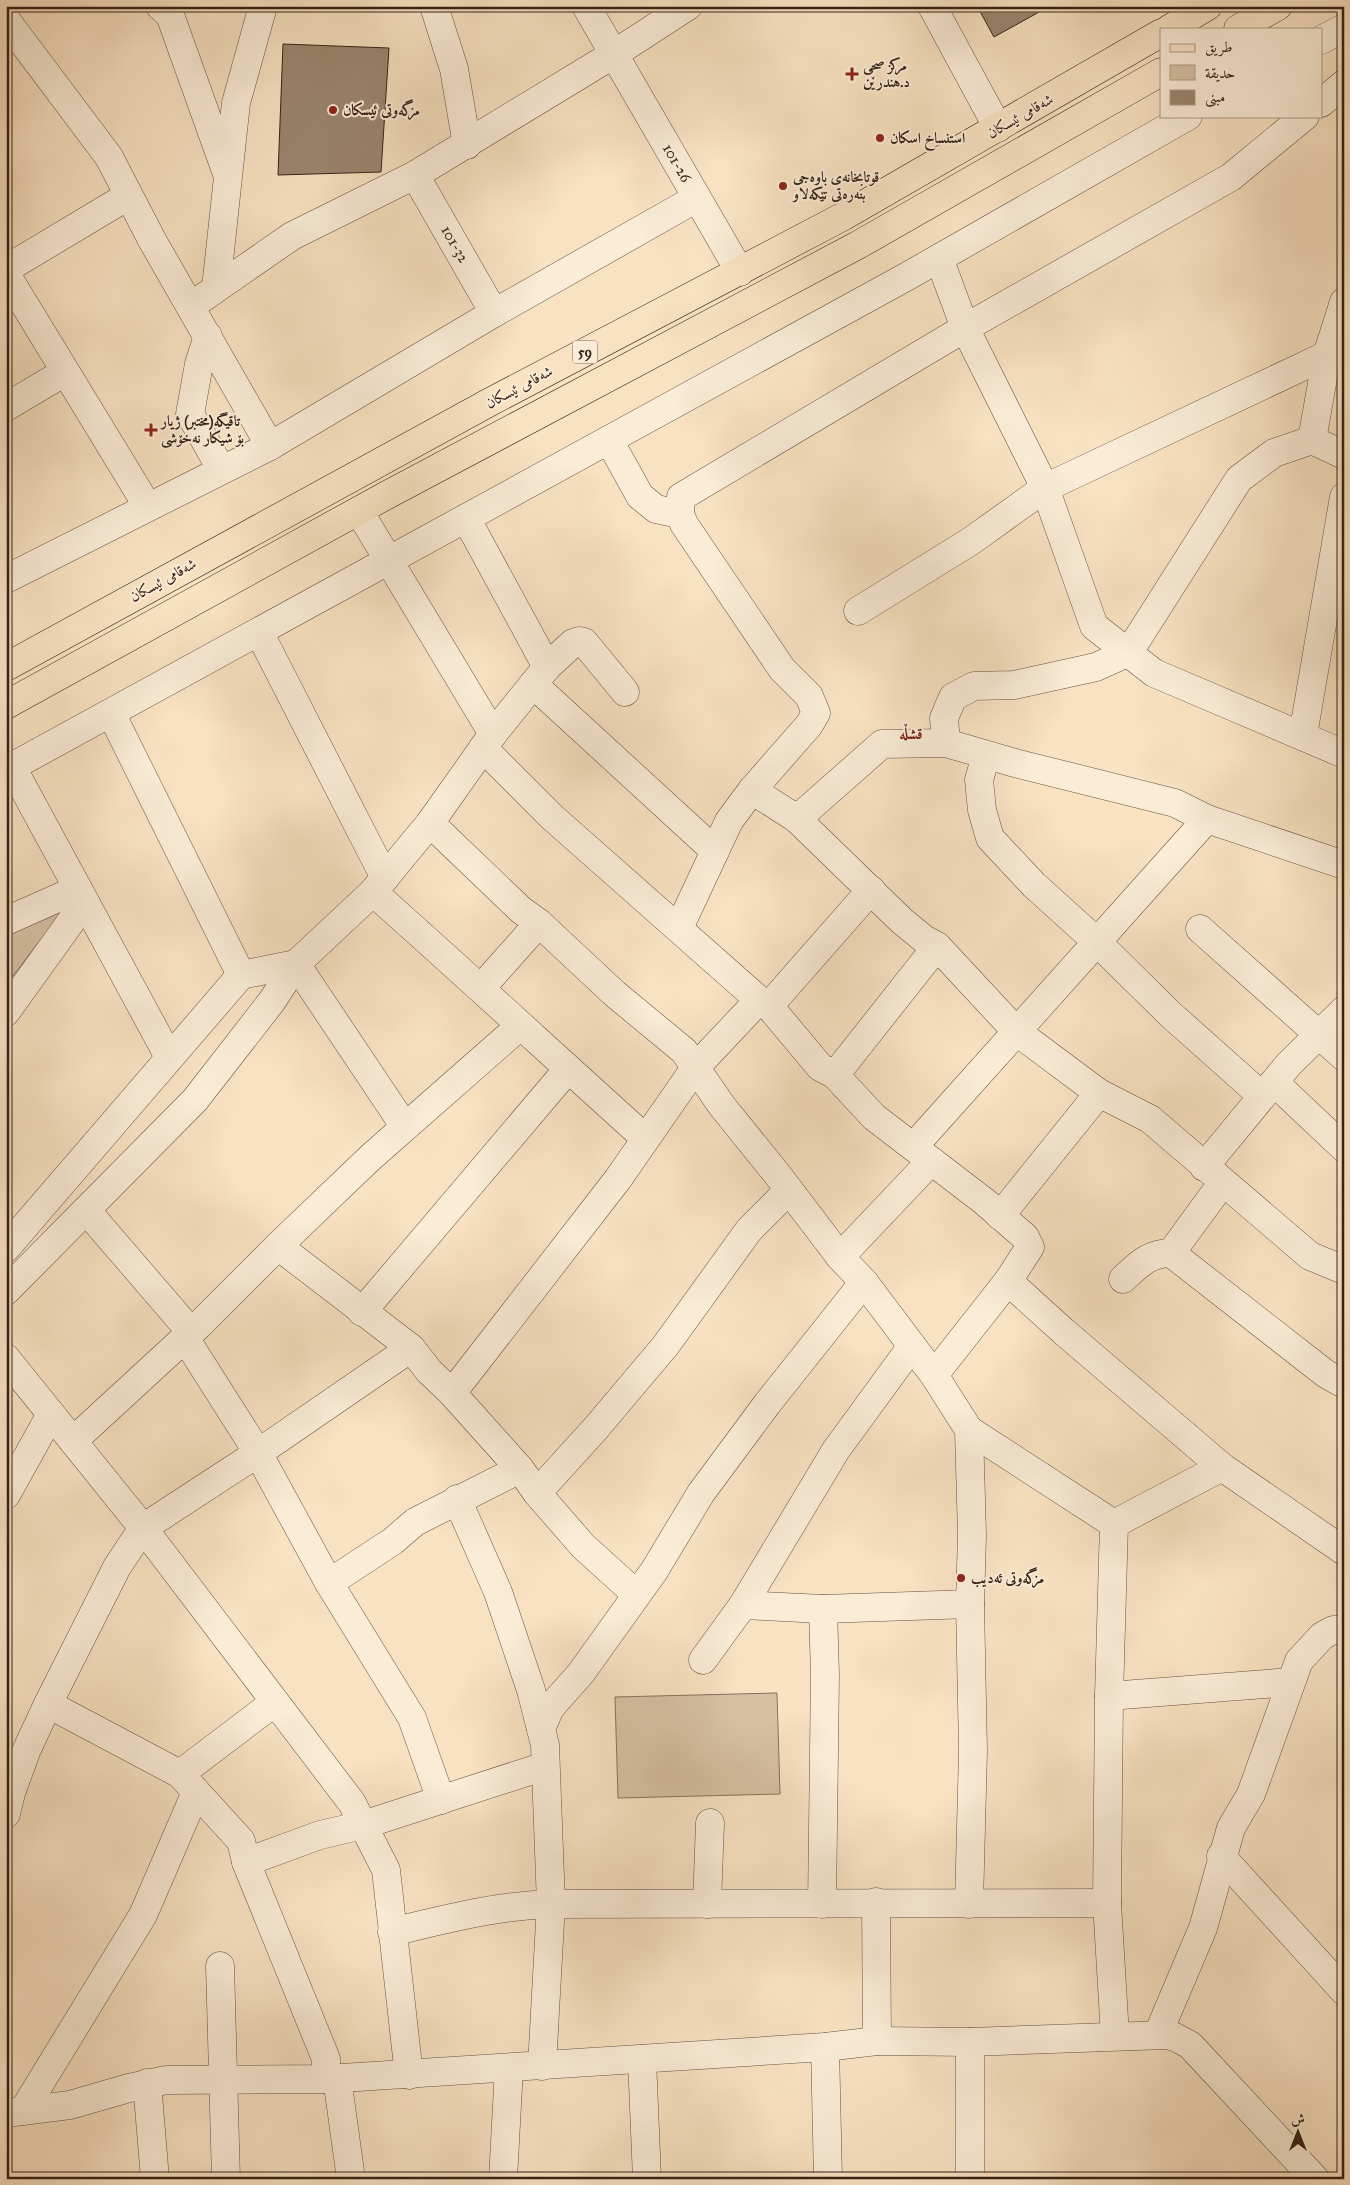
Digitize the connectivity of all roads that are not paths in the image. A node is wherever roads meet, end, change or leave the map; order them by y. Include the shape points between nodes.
1 (263, 6) edge
2 (434, 6) edge
3 (586, 6) edge
4 (688, 6) edge
5 (932, 6) edge
6 (1208, 6) edge
7 (1278, 6) edge
8 (168, 9) edge
9 (6, 20) edge
10 (1171, 28) edge
11 (1240, 28) edge
12 (1344, 28) edge
13 (1160, 34) edge
14 (1322, 39) edge
15 (614, 54) junction
16 (1160, 73) edge
17 (1344, 84) edge
18 (1322, 101) edge
19 (1184, 118) edge
20 (1303, 118) edge
21 (998, 128) junction
22 (467, 144) junction
23 (227, 175) junction
24 (415, 175) junction
25 (128, 196) junction
26 (697, 198) junction
27 (817, 230) junction
28 (835, 257) junction
29 (939, 258) junction
30 (6, 269) edge
31 (740, 272) junction
32 (6, 274) edge
33 (216, 288) junction
34 (1344, 302) edge
35 (191, 306) junction
36 (494, 313) junction
37 (965, 328) junction
38 (208, 336) junction
39 (1327, 355) junction
40 (65, 372) junction
41 (6, 407) edge
42 (608, 440) junction
43 (1312, 440) junction
44 (270, 446) junction
45 (1344, 454) edge
46 (221, 469) junction
47 (1045, 488) junction
48 (1344, 497) edge
49 (148, 507) junction
50 (359, 511) junction
51 (680, 514) junction
52 (466, 518) junction
53 (389, 560) junction
54 (6, 579) edge
55 (858, 611) dead end
56 (259, 632) junction
57 (1128, 652) junction
58 (6, 667) edge
59 (540, 675) junction
60 (625, 692) dead end
61 (6, 705) edge
62 (111, 713) junction
63 (1303, 735) junction
64 (488, 741) junction
65 (946, 743) junction
66 (1344, 754) edge
67 (986, 755) junction
68 (9, 769) edge
69 (752, 790) junction
70 (797, 819) junction
71 (1207, 819) junction
72 (430, 823) junction
73 (715, 851) junction
74 (1344, 865) edge
75 (379, 885) junction
76 (871, 890) junction
77 (82, 896) junction
78 (6, 921) edge
79 (539, 923) junction
80 (679, 928) junction
81 (1200, 929) dead end
82 (1096, 942) junction
83 (937, 946) junction
84 (296, 964) junction
85 (241, 975) junction
86 (481, 988) junction
87 (764, 1003) junction
88 (1344, 1010) edge
89 (6, 1012) edge
90 (520, 1026) junction
91 (1017, 1032) junction
92 (1318, 1035) junction
93 (169, 1057) junction
94 (1344, 1057) edge
95 (568, 1068) junction
96 (694, 1068) junction
97 (835, 1075) junction
98 (1268, 1089) junction
99 (1099, 1092) junction
100 (405, 1127) junction
101 (645, 1138) junction
102 (1344, 1148) edge
103 (922, 1154) junction
104 (1213, 1174) junction
105 (788, 1191) junction
106 (86, 1210) junction
107 (1000, 1216) junction
108 (278, 1246) junction
109 (6, 1248) edge
110 (1171, 1253) junction
111 (840, 1258) junction
112 (1344, 1270) edge
113 (1123, 1278) dead end
114 (1008, 1280) junction
115 (864, 1282) junction
116 (6, 1291) edge
117 (362, 1312) junction
118 (188, 1335) junction
119 (912, 1346) junction
120 (410, 1348) junction
121 (6, 1358) edge
122 (934, 1375) junction
123 (1344, 1384) edge
124 (452, 1393) junction
125 (51, 1414) junction
126 (969, 1430) junction
127 (73, 1442) junction
128 (258, 1453) junction
129 (1222, 1467) junction
130 (520, 1469) junction
131 (537, 1492) junction
132 (6, 1495) edge
133 (457, 1499) junction
134 (1114, 1524) junction
135 (143, 1528) junction
136 (1344, 1551) edge
137 (329, 1583) junction
138 (636, 1594) junction
139 (970, 1604) junction
140 (743, 1605) junction
141 (823, 1609) junction
142 (1344, 1630) edge
143 (703, 1660) dead end
144 (1292, 1682) junction
145 (1109, 1696) junction
146 (275, 1702) junction
147 (48, 1704) junction
148 (541, 1729) junction
149 (546, 1766) junction
150 (188, 1783) junction
151 (8, 1799) edge
152 (441, 1800) junction
153 (710, 1823) dead end
154 (364, 1825) junction
155 (1221, 1856) junction
156 (246, 1862) junction
157 (876, 1902) junction
158 (1107, 1903) junction
159 (551, 1904) junction
160 (707, 1904) junction
161 (822, 1904) junction
162 (969, 1904) junction
163 (392, 1932) junction
164 (220, 1966) dead end
165 (1344, 1991) edge
166 (1158, 2034) junction
167 (1115, 2036) junction
168 (877, 2041) junction
169 (970, 2042) junction
170 (825, 2047) junction
171 (642, 2059) junction
172 (542, 2066) junction
173 (509, 2068) junction
174 (410, 2075) junction
175 (332, 2079) junction
176 (224, 2080) junction
177 (147, 2083) junction
178 (15, 2112) edge
179 (155, 2179) edge
180 (226, 2179) edge
181 (351, 2179) edge
182 (503, 2179) edge
183 (647, 2179) edge
184 (828, 2179) edge
185 (970, 2179) edge
186 (1315, 2179) edge

1 - 23 street via 236,103
2 - 22 street via 454,69
3 - 15 street, 101-26
4 - 15 street
5 - 21 street
6 - 10 main road
7 - 11 main road
8 - 23 street
9 - 25 street via 109,157
12 - 14 street
13 - 21 main road, شەقامی ئیسکان / 59
15 - 22 street
15 - 26 street, 101-26
16 - 28 main road, شەقامی ئیسکان / 59
17 - 18 street
19 - 29 street
20 - 37 street via 1231,177
21 - 27 main road, شەقامی ئیسکان / 59
22 - 24 street
23 - 33 street
24 - 33 street via 292,236
24 - 36 street, 101-32
25 - 30 street
25 - 35 street
26 - 31 street, 101-26
26 - 36 street
27 - 28 main road
27 - 31 main road, شەقامی ئیسکان / 59
28 - 50 main road, شەقامی ئیسکان / 59
29 - 37 street
29 - 42 street
31 - 58 main road, شەقامی ئیسکان / 59 via 490,402
32 - 40 street
33 - 35 street
34 - 39 street
35 - 38 street
36 - 44 street
37 - 47 street
37 - 51 street via 681,497
38 - 44 street
38 - 46 street via 190,414
39 - 43 street
39 - 47 street
40 - 41 street
40 - 49 street
42 - 51 street via 640,496 656,509
42 - 52 street
43 - 45 street
43 - 57 street via 1274,453 1239,479
44 - 46 street
46 - 49 street
47 - 55 street via 971,541
47 - 57 street via 1094,626
48 - 63 street
49 - 54 street
50 - 53 street
50 - 61 main road, شەقامی ئیسکان / 59
51 - 69 street via 782,669 810,696 816,713
52 - 53 street
52 - 59 street
53 - 56 street
53 - 64 street
56 - 62 street
56 - 75 street
57 - 63 street via 1154,673
57 - 65 street via 1096,667 1014,685 974,686 954,697 950,704 944,718
59 - 60 street via 573,643 584,642
59 - 64 street
59 - 73 street
62 - 68 street
62 - 85 street
63 - 66 street
64 - 72 street
64 - 80 street via 552,817
65 - 67 street
65 - 70 street via 882,744
67 - 71 street via 1175,803
67 - 82 street via 979,780 982,810 990,838 1034,885
68 - 77 street
69 - 70 street
69 - 73 street via 729,821
70 - 76 street
71 - 74 street
71 - 82 street
72 - 75 street
72 - 79 street via 521,910
73 - 80 street
75 - 84 street
75 - 86 street
76 - 83 street via 902,921
76 - 87 street
77 - 78 street
77 - 89 street
77 - 93 street
79 - 86 street
79 - 96 street via 615,994 684,1051
80 - 87 street
81 - 92 street
82 - 91 street
82 - 98 street via 1170,1014
83 - 91 street
83 - 97 street
84 - 85 street
84 - 100 street
84 - 106 street via 272,1001 195,1100
85 - 93 street
86 - 90 street
87 - 96 street
87 - 97 street via 820,1066
88 - 92 street
90 - 95 street
90 - 100 street
91 - 99 street
91 - 103 street
92 - 94 street
92 - 98 street
93 - 109 street
95 - 101 street
95 - 117 street
96 - 101 street
96 - 105 street
97 - 103 street via 874,1117
98 - 102 street
98 - 104 street
99 - 104 street via 1150,1119
99 - 107 street
100 - 108 street
101 - 124 street via 618,1179
103 - 107 street
103 - 111 street
104 - 110 street
104 - 112 street via 1310,1256
105 - 111 street
105 - 131 street via 748,1230 666,1345
106 - 116 street
106 - 118 street
107 - 114 street via 1025,1237 1030,1247
108 - 117 street
108 - 118 street
110 - 113 street via 1149,1256
110 - 123 street via 1326,1374
111 - 115 street
114 - 122 street
114 - 129 street
115 - 119 street
115 - 138 street via 701,1492
117 - 120 street
118 - 127 street
118 - 128 street
119 - 122 street
119 - 140 street via 836,1450
120 - 124 street
120 - 128 street
121 - 125 street
122 - 126 street
124 - 130 street
125 - 127 street
125 - 132 street
126 - 134 street
126 - 139 street
127 - 135 street
128 - 135 street
128 - 137 street
129 - 134 street
129 - 136 street
130 - 131 street
130 - 133 street
131 - 138 street via 583,1546
133 - 137 street via 415,1522 393,1541
133 - 148 street via 498,1592
134 - 145 street
135 - 146 street
135 - 147 street via 117,1567
137 - 152 street via 412,1718
138 - 148 street via 581,1673 550,1708
139 - 141 street
139 - 162 street via 973,1751
140 - 141 street
140 - 143 street
141 - 161 street
142 - 144 street via 1333,1630 1312,1646 1299,1661
144 - 145 street
144 - 155 street via 1251,1794 1231,1828
145 - 158 street
146 - 150 street
146 - 154 street via 352,1803
147 - 150 street
147 - 151 street
148 - 149 street via 546,1745
149 - 152 street
149 - 159 street
150 - 156 street via 241,1841
150 - 178 street via 143,1915
152 - 154 street
153 - 160 street
154 - 156 street via 320,1835
154 - 163 street via 386,1870
155 - 165 street
155 - 166 street via 1203,1928
156 - 175 street
157 - 161 street
157 - 162 street
157 - 168 street
158 - 162 street
158 - 167 street
159 - 160 street
159 - 163 street via 512,1906
159 - 172 street
160 - 161 street
163 - 174 street
164 - 176 street
166 - 167 street
166 - 186 street via 1175,2037 1190,2045
167 - 169 street
168 - 169 street
168 - 170 street
169 - 185 street
170 - 171 street
170 - 184 street
171 - 172 street
171 - 183 street
172 - 173 street
173 - 174 street
173 - 182 street
174 - 175 street
175 - 176 street
175 - 181 street
176 - 177 street via 185,2079
176 - 180 street
177 - 178 street via 70,2105
177 - 179 street

